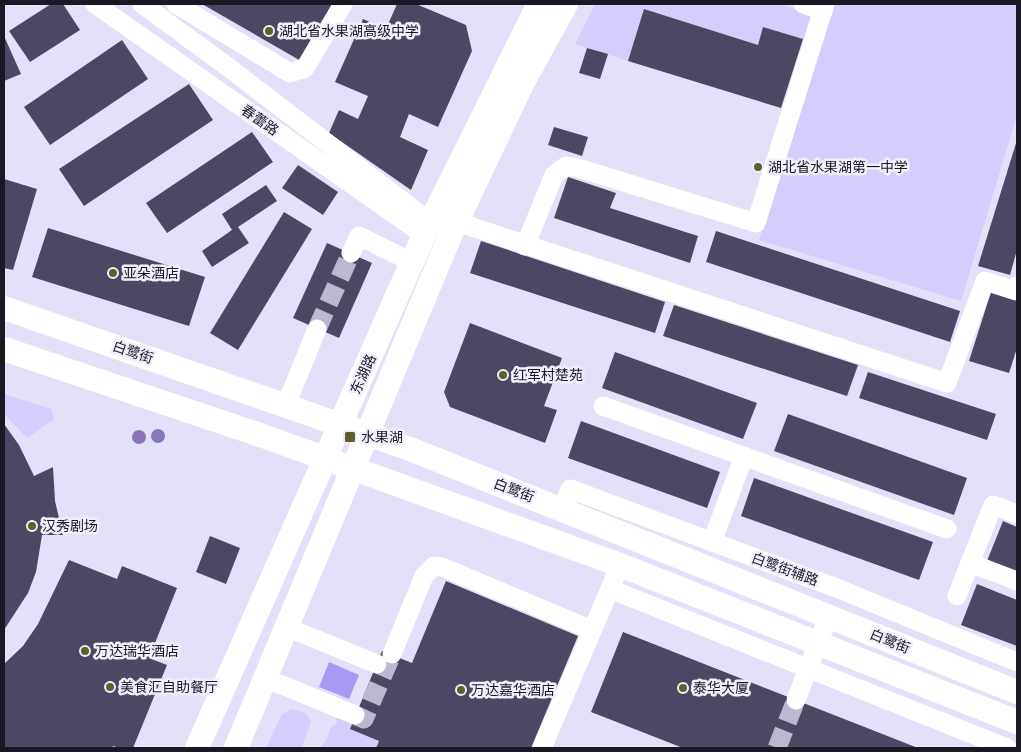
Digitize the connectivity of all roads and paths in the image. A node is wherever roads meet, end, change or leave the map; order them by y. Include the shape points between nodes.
1 (95, 4) edge
2 (142, 4) edge
3 (176, 4) edge
4 (343, 4) edge
5 (539, 4) edge
6 (566, 4) edge
7 (803, 4) edge
8 (824, 7) edge
9 (243, 45) junction
10 (228, 67) junction
11 (457, 222) junction
12 (427, 229) junction
13 (525, 246) junction
14 (351, 253) tunnel mouth
15 (412, 262) junction
16 (1017, 286) edge
17 (4, 308) edge
18 (317, 329) tunnel mouth
19 (4, 349) edge
20 (286, 405) junction
21 (603, 406) dead end
22 (340, 424) junction
23 (366, 434) junction
24 (744, 456) junction
25 (326, 459) junction
26 (353, 468) junction
27 (562, 509) junction
28 (1017, 514) edge
29 (948, 529) dead end
30 (712, 542) junction
31 (970, 563) junction
32 (620, 565) junction
33 (1017, 581) edge
34 (610, 589) junction
35 (957, 596) dead end
36 (828, 617) junction
37 (286, 627) junction
38 (592, 630) junction
39 (818, 643) junction
40 (1017, 662) edge
41 (808, 669) junction
42 (265, 678) junction
43 (1017, 692) edge
44 (796, 700) tunnel mouth
45 (355, 715) dead end
46 (1017, 722) edge
47 (197, 748) edge
48 (236, 748) edge
49 (542, 748) edge
50 (1007, 748) edge

1 - 12 street, 春蕾路
2 - 10 street, 春蕾路
3 - 9 street
4 - 9 street via 305,68 290,73
5 - 12 main road, 东湖路
6 - 11 main road, 东湖路 via 522,84
7 - 8 street
8 - 13 street via 756,223 566,166 554,175
9 - 10 street
10 - 12 street, 春蕾路
11 - 13 street
11 - 23 main road, 东湖路
12 - 15 main road, 东湖路
13 - 16 street via 947,383 985,281 1016,291
14 - 15 street via 359,236
15 - 22 main road, 东湖路
17 - 20 main road, 白鹭街
18 - 20 street
19 - 25 main road, 白鹭街
20 - 22 main road, 白鹭街
21 - 24 street
22 - 23 main road, 白鹭街
22 - 25 main road, 东湖路
23 - 26 main road, 东湖路
23 - 27 main road, 白鹭街
24 - 29 street
24 - 30 street
25 - 26 main road, 白鹭街
25 - 47 main road, 东湖路
26 - 32 main road, 白鹭街
26 - 37 main road, 东湖路
27 - 30 street, 白鹭街辅路 via 570,489
27 - 36 main road, 白鹭街
28 - 31 street via 993,505
30 - 40 street, 白鹭街辅路
31 - 33 street
31 - 35 street
32 - 34 street
32 - 39 main road, 白鹭街
34 - 38 street
34 - 41 street
36 - 39 street
36 - 43 main road, 白鹭街
37 - 38 street via 384,659 424,576 434,566
37 - 42 main road, 东湖路
38 - 49 street
39 - 41 street
39 - 46 main road, 白鹭街
41 - 44 street
41 - 50 street
42 - 45 street
42 - 48 main road, 东湖路

